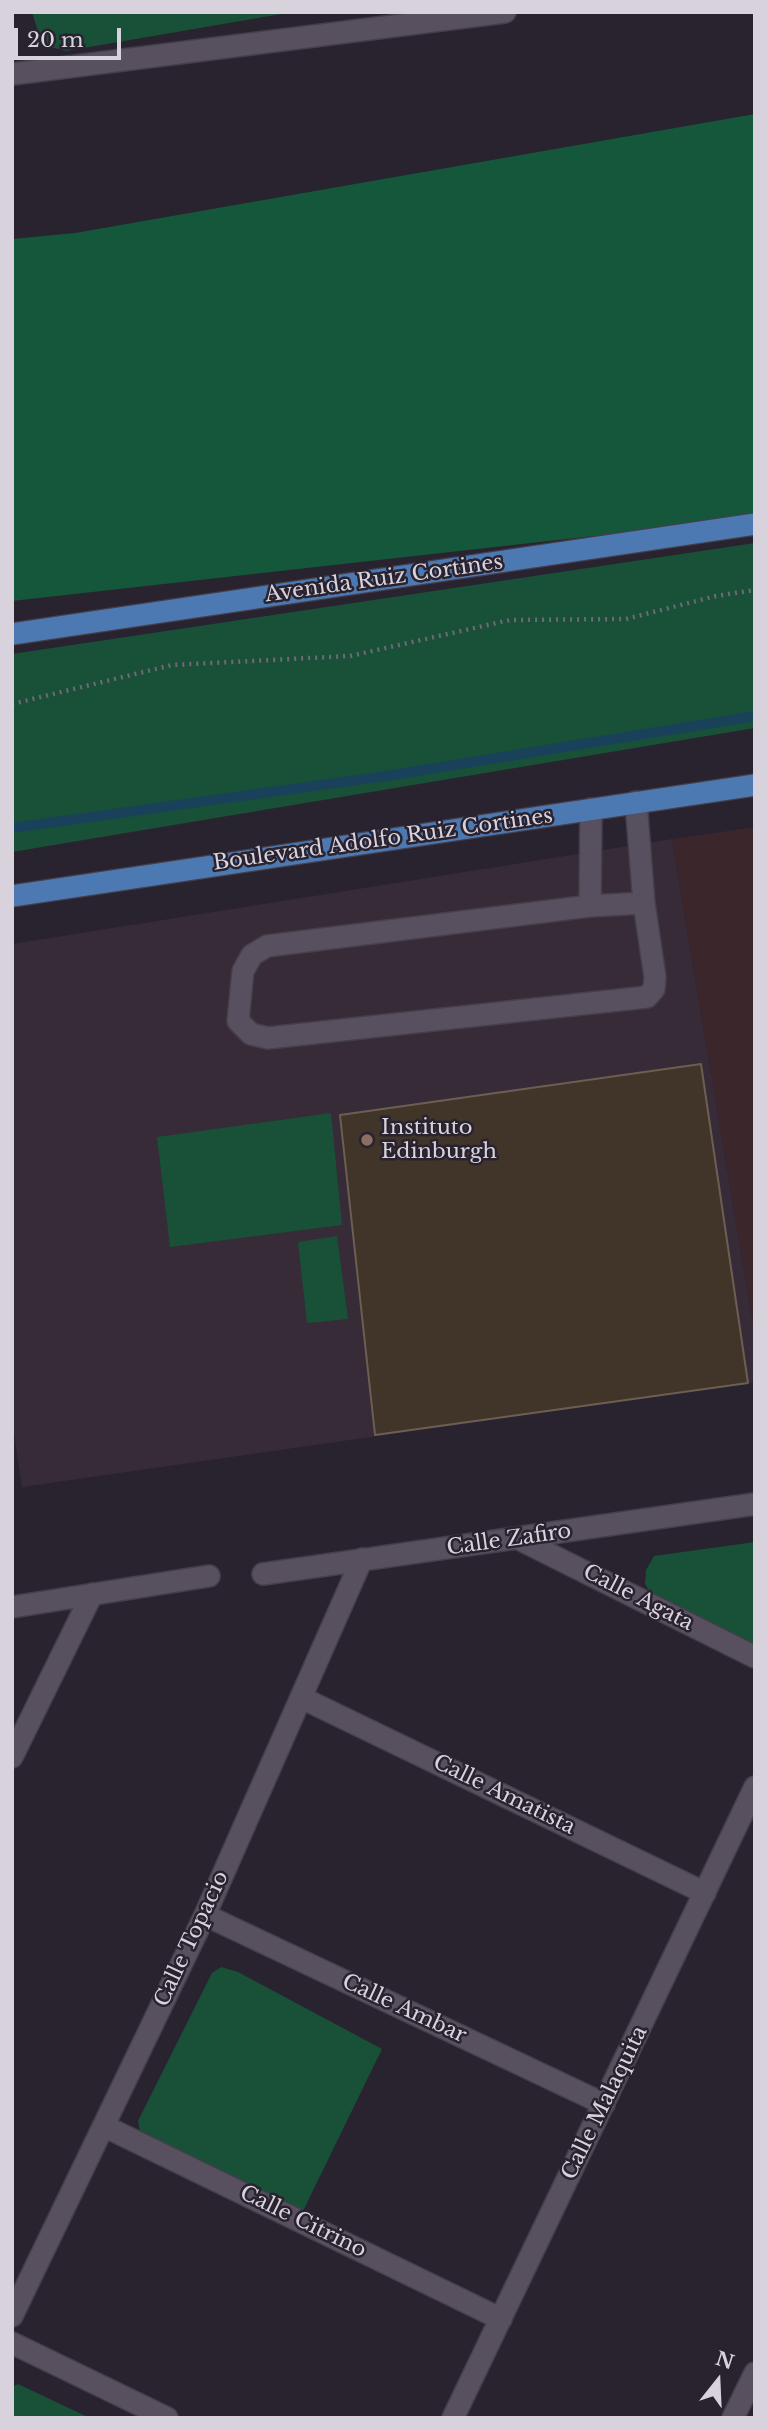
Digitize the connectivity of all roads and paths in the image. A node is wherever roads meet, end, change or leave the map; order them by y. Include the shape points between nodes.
1 (505, 12) edge
2 (12, 74) edge
3 (755, 524) edge
4 (755, 590) edge
5 (12, 634) edge
6 (12, 704) edge
7 (755, 785) edge
8 (636, 802) junction
9 (591, 809) junction
10 (12, 896) edge
11 (644, 903) junction
12 (590, 906) junction
13 (755, 1504) edge
14 (521, 1539) junction
15 (362, 1559) junction
16 (263, 1574) dead end
17 (209, 1576) dead end
18 (92, 1594) junction
19 (12, 1607) edge
20 (755, 1657) edge
21 (302, 1698) junction
22 (12, 1757) edge
23 (755, 1787) edge
24 (705, 1893) junction
25 (205, 1915) junction
26 (604, 2104) junction
27 (104, 2126) junction
28 (12, 2316) edge
29 (501, 2319) junction
30 (12, 2343) edge
31 (755, 2373) edge
32 (167, 2418) edge
33 (453, 2418) edge
34 (733, 2418) edge

1 - 2 street
3 - 5 main road, Avenida Ruiz Cortines
4 - 6 path via 626,619 510,620 350,656 172,665
7 - 8 main road, Boulevard Adolfo Ruiz Cortines
8 - 9 main road, Boulevard Adolfo Ruiz Cortines
8 - 11 street
9 - 10 main road, Boulevard Adolfo Ruiz Cortines
9 - 12 street
11 - 12 street
11 - 12 street via 655,978 647,997 268,1038 251,1034 238,1021 243,971 252,955 267,946
13 - 14 street, Calle Zafiro
14 - 15 street, Calle Zafiro
14 - 20 street, Calle Agata
15 - 16 street, Calle Zafiro
15 - 21 street, Calle Topacio
17 - 18 street
18 - 19 street
18 - 22 street
21 - 24 street, Calle Amatista
21 - 25 street, Calle Topacio
23 - 24 street, Calle Malaquita
24 - 26 street, Calle Malaquita
25 - 26 street, Calle Ambar
25 - 27 street, Calle Topacio
26 - 29 street, Calle Malaquita
27 - 28 street, Calle Topacio
27 - 29 street, Calle Citrino
29 - 33 street, Calle Malaquita
30 - 32 street
31 - 34 street

